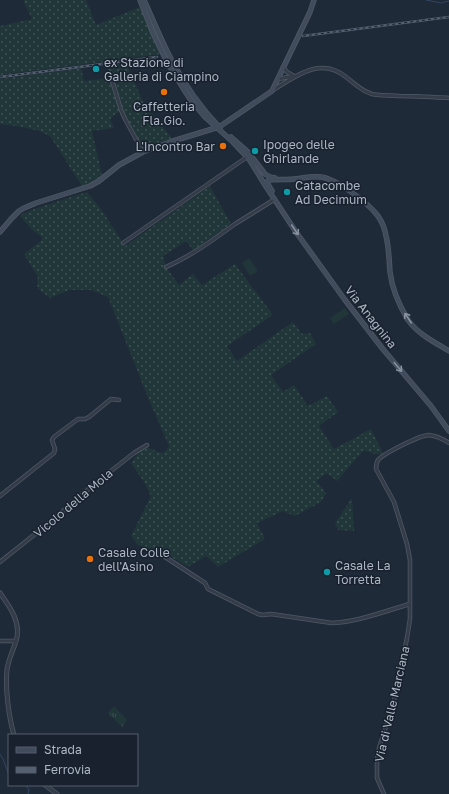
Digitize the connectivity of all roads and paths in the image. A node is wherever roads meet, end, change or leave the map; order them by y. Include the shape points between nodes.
1 (140, 0) edge
2 (144, 0) edge
3 (314, 0) edge
4 (284, 67) junction
5 (296, 76) junction
6 (111, 77) dead end
7 (180, 79) junction
8 (279, 79) junction
9 (284, 83) junction
10 (280, 86) junction
11 (272, 90) junction
12 (449, 98) edge
13 (218, 128) junction
14 (143, 152) junction
15 (247, 157) junction
16 (288, 179) junction
17 (274, 199) junction
18 (282, 211) junction
19 (0, 232) edge
20 (123, 243) dead end
21 (166, 267) dead end
22 (449, 351) edge
23 (119, 400) dead end
24 (449, 431) edge
25 (449, 443) edge
26 (147, 445) dead end
27 (0, 496) edge
28 (159, 553) dead end
29 (0, 562) edge
30 (0, 593) edge
31 (410, 604) junction
32 (16, 641) junction
33 (2, 642) edge
34 (14, 734) edge
35 (46, 786) edge
36 (57, 794) edge
37 (384, 794) edge

1 - 7 main road, Via Anagnina via 168,64
2 - 7 main road, Via Anagnina
3 - 4 main road
4 - 5 street via 288,73
4 - 8 main road
5 - 8 street
5 - 9 street
5 - 12 street via 310,70 330,68 342,73 372,94
6 - 14 street via 121,110
7 - 13 main road, Via Anagnina via 187,95 199,111
8 - 9 street
8 - 10 street
8 - 11 main road
9 - 10 street
10 - 11 street
11 - 13 main road
13 - 14 main road
13 - 15 main road, Via Anagnina
13 - 16 main road, Via Anagnina via 245,150 265,174 272,178
14 - 19 main road via 119,165 92,185 24,208 14,215
15 - 17 main road, Via Anagnina
15 - 20 street
16 - 18 main road, Via Anagnina via 270,180 267,183
22 -> 16 main road, Via Anagnina via 419,331 402,309 392,285 386,232 374,212 332,180 318,177
17 - 18 main road, Via Anagnina
17 - 21 street via 195,252
18 -> 24 main road, Via Anagnina via 349,305
23 - 27 street via 111,399 89,417 78,418 54,437 54,453
25 - 31 street, Via di Valle Marciana via 430,435 424,436 384,455 376,465 376,470 394,502 407,544 410,560
26 - 29 street, Vicolo della Mola via 92,486
28 - 31 street via 205,583 208,589 258,614 339,623
30 - 32 street via 17,623
31 - 37 street, Via di Valle Marciana via 407,638 393,705 377,762 377,778
32 - 33 street
32 - 34 street via 6,678
35 - 36 street

